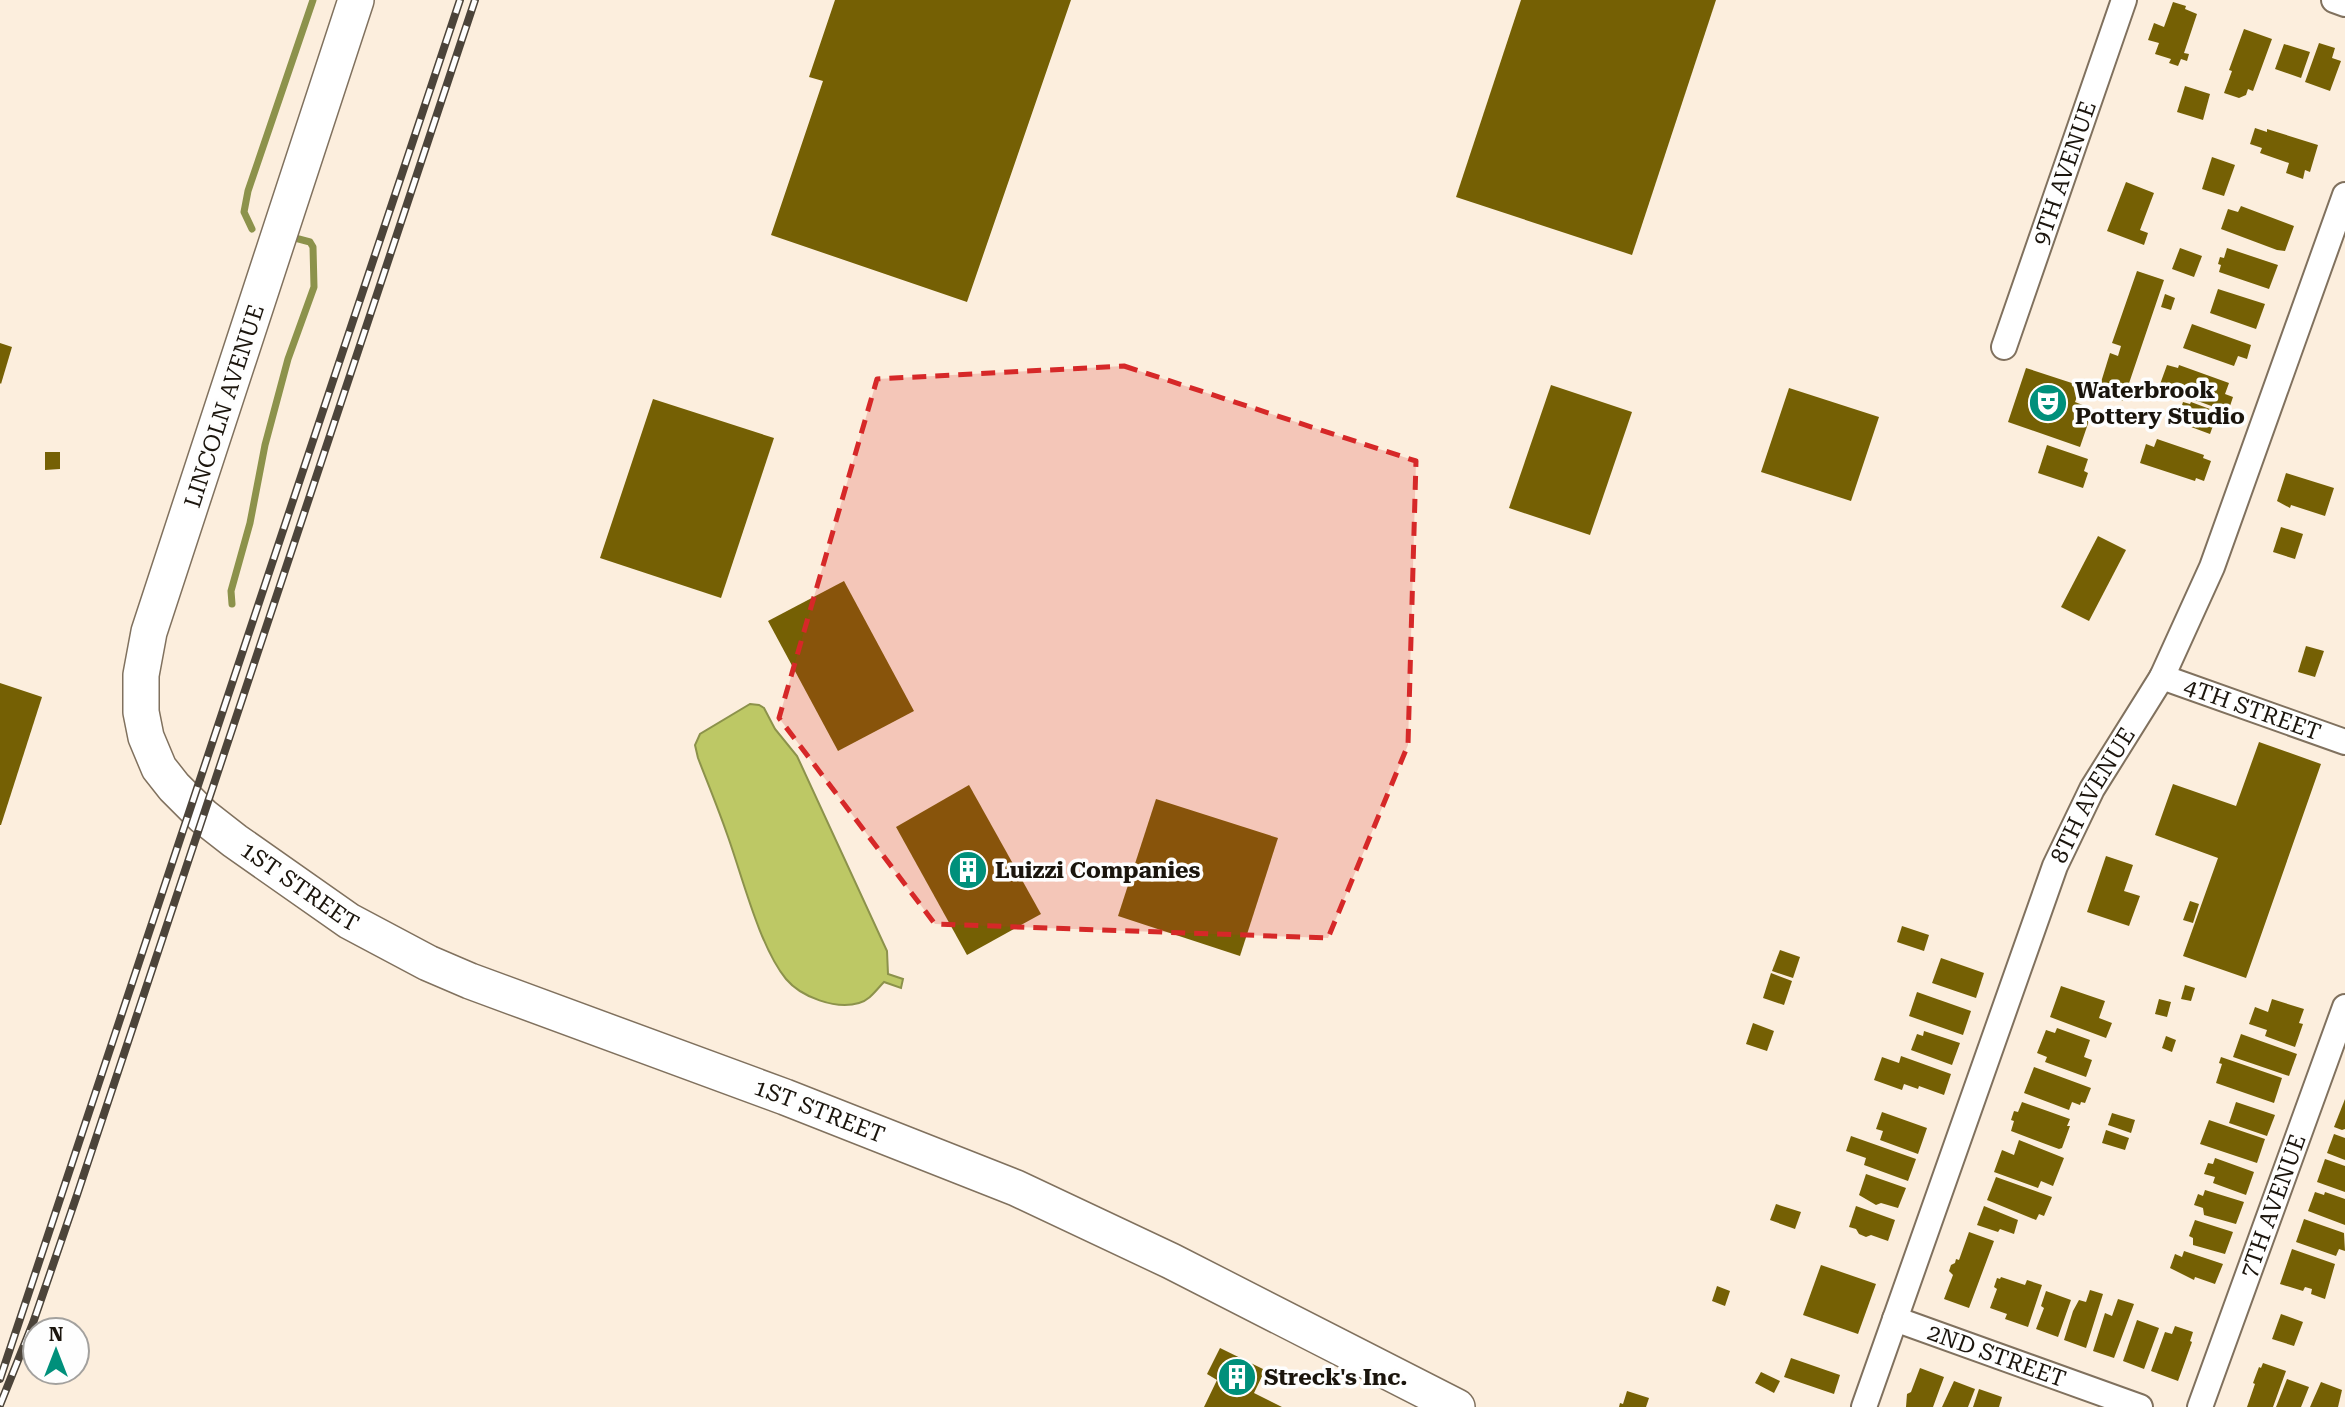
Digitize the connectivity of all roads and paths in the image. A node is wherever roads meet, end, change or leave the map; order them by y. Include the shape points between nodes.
1 (356, 0) edge
2 (2124, 0) edge
3 (2334, 0) edge
4 (2345, 4) edge
5 (2345, 195) edge
6 (2004, 348) dead end
7 (2161, 677) junction
8 (2345, 742) edge
9 (192, 804) joint
10 (2345, 1007) edge
11 (1895, 1319) junction
12 (1457, 1407) edge
13 (1864, 1407) edge
14 (2140, 1407) edge
15 (2200, 1407) edge

1 - 9 street, LINCOLN AVENUE via 144,653 141,700 146,737 159,768
2 - 6 street, 9TH AVENUE
3 - 4 street
5 - 7 street, 8TH AVENUE via 2220,548
7 - 8 street, 4TH STREET
7 - 11 street, 8TH AVENUE via 2092,789 2055,866
9 - 12 street, 1ST STREET via 316,900 428,963 984,1174 1171,1261
10 - 15 street, 7TH AVENUE
11 - 13 street, 8TH AVENUE
11 - 14 street, 2ND STREET

